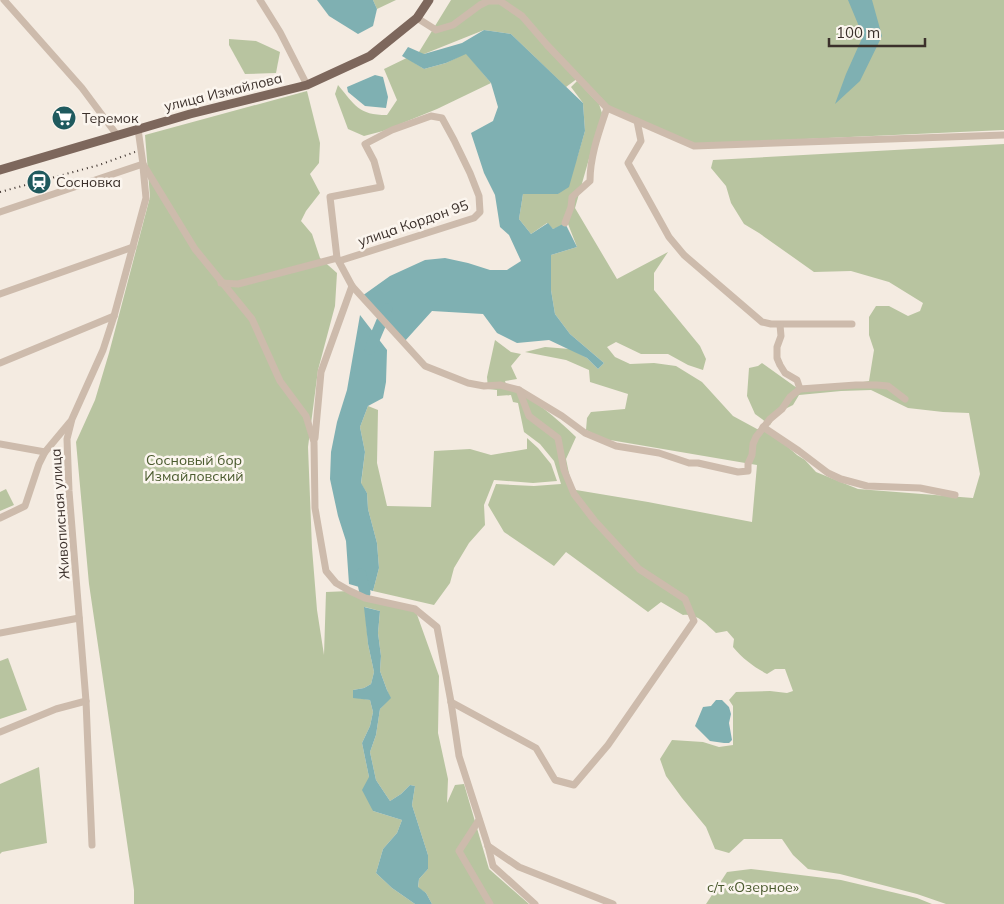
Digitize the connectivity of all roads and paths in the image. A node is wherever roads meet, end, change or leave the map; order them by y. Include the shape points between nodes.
1 (4, 0) edge
2 (260, 0) edge
3 (429, 0) edge
4 (418, 18) junction
5 (307, 85) junction
6 (607, 108) junction
7 (637, 121) junction
8 (138, 129) junction
9 (117, 135) junction
10 (1004, 135) edge
11 (143, 164) junction
12 (0, 170) edge
13 (0, 212) edge
14 (565, 223) dead end
15 (133, 247) junction
16 (338, 259) junction
17 (222, 283) junction
18 (352, 286) junction
19 (0, 294) edge
20 (114, 316) junction
21 (852, 324) dead end
22 (780, 325) junction
23 (0, 363) edge
24 (800, 389) junction
25 (519, 390) junction
26 (905, 399) dead end
27 (72, 419) junction
28 (763, 427) junction
29 (314, 442) junction
30 (0, 444) edge
31 (45, 452) junction
32 (955, 495) dead end
33 (0, 518) edge
34 (80, 618) junction
35 (0, 633) edge
36 (86, 701) junction
37 (451, 702) junction
38 (0, 732) edge
39 (479, 820) junction
40 (92, 845) dead end
41 (488, 846) junction
42 (490, 904) edge
43 (535, 904) edge
44 (613, 904) edge

1 - 9 street via 82,88
2 - 5 street
3 - 4 main road, улица Измайлова
4 - 5 main road, улица Измайлова via 370,56
4 - 6 street via 436,30 453,24 488,1 500,1 522,16
5 - 8 main road, улица Измайлова
6 - 7 street
6 - 14 street via 590,167 590,181 572,197 572,207
7 - 10 street via 694,146
7 - 22 street via 641,141 628,164 669,237 684,255 756,318
8 - 9 main road, улица Измайлова
8 - 11 street, Живописная улица
9 - 12 main road, улица Измайлова
11 - 13 street
11 - 15 street, Живописная улица via 146,198
11 - 17 street via 196,249
15 - 19 street
15 - 20 street, Живописная улица
16 - 16 street, улица Кордон 95 via 474,218 480,212 479,196 470,173 442,118 431,116 365,144 374,161 381,187 330,197
16 - 17 street, улица Кордон 95 via 238,284
16 - 18 street, улица Кордон 95
17 - 29 street via 252,320 280,381 306,416
18 - 25 street, улица Кордон 95 via 424,366 468,383
18 - 29 street via 321,372
20 - 23 street
20 - 27 street, Живописная улица via 103,350
21 - 22 street
22 - 24 street via 777,358 785,373 797,380
24 - 26 street via 888,386
24 - 28 street
25 - 28 street, улица Кордон 95 via 585,433 616,446 738,472 748,471 753,444
25 - 37 street via 529,416 558,438 564,470 584,508 639,568 685,599 694,621 608,745 574,785 555,780 536,748
27 - 31 street
27 - 34 street, Живописная улица via 68,439 69,491
28 - 32 street via 828,474 841,479 867,486 920,488
29 - 37 street via 315,508 326,571 336,583 350,591 365,598 415,609 437,627
30 - 31 street
31 - 33 street via 25,506
34 - 35 street
34 - 36 street, Живописная улица
36 - 38 street via 56,709
36 - 40 street, Живописная улица
37 - 39 street via 459,756
39 - 41 street
39 - 42 street via 459,851
41 - 43 street via 492,866
41 - 44 street via 519,867

